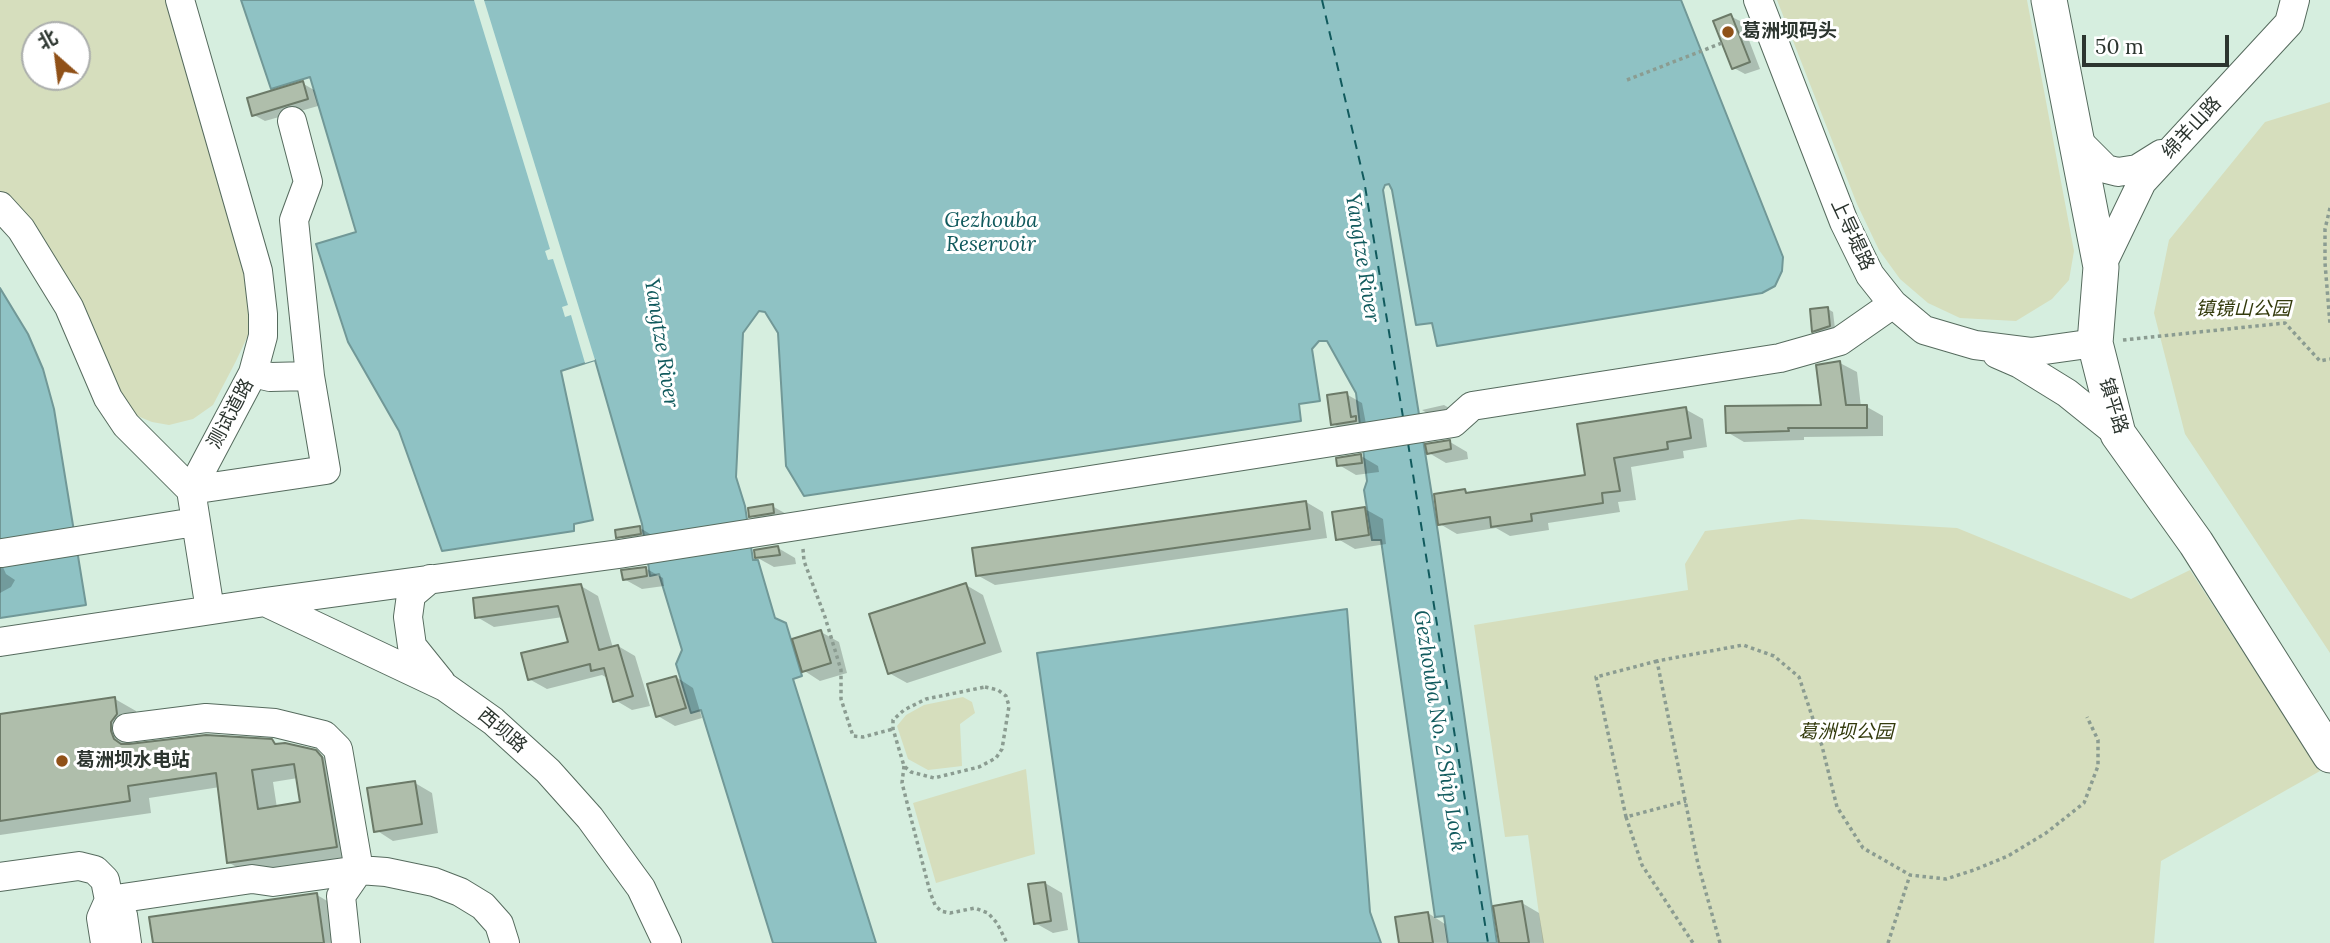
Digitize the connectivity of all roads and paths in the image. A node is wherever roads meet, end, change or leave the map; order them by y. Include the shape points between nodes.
1 (180, 0) edge
2 (1758, 0) edge
3 (2049, 0) edge
4 (2295, 0) edge
5 (1722, 43) dead end
6 (1627, 80) dead end
7 (292, 121) dead end
8 (2076, 139) junction
9 (2175, 145) junction
10 (0, 206) edge
11 (2330, 208) edge
12 (2101, 267) junction
13 (1893, 304) junction
14 (2330, 324) edge
15 (2095, 343) junction
16 (1975, 345) junction
17 (2330, 359) edge
18 (253, 373) junction
19 (310, 376) junction
20 (2118, 434) junction
21 (191, 490) junction
22 (195, 522) junction
23 (803, 526) junction
24 (2, 553) edge
25 (430, 579) junction
26 (265, 602) junction
27 (210, 610) junction
28 (0, 642) edge
29 (1657, 661) junction
30 (445, 687) junction
31 (2087, 717) dead end
32 (127, 728) dead end
33 (893, 729) junction
34 (2330, 755) edge
35 (904, 766) junction
36 (1686, 801) junction
37 (1626, 817) junction
38 (359, 870) junction
39 (1910, 875) junction
40 (0, 877) edge
41 (108, 900) junction
42 (105, 943) edge
43 (127, 943) edge
44 (346, 943) edge
45 (505, 943) edge
46 (667, 943) edge
47 (1007, 943) edge
48 (1693, 943) edge
49 (1720, 943) edge
50 (1888, 943) edge

1 - 18 street, 测试道路 via 258,271 263,336
2 - 13 street, 上导堤路 via 1844,222 1870,275
3 - 8 main road, 镇平路
4 - 9 street, 绵羊山路 via 2289,23
5 - 6 path
7 - 19 street via 308,182 294,220
8 - 9 street via 2106,169 2119,172 2137,169
8 - 12 main road, 镇平路
9 - 12 street, 绵羊山路 via 2142,183
10 - 21 street via 28,240 69,307 108,398 126,425
11 - 14 path via 2325,263
12 - 15 main road, 镇平路
13 - 16 street, 上导堤路 via 1924,330
13 - 23 street via 1840,341 1780,358 1472,406 1453,423
15 - 16 street, 上导堤路 via 2031,352
15 - 17 path via 2285,323 2320,361
15 - 20 main road, 镇平路
16 - 20 street via 2020,364
18 - 19 street
18 - 21 street, 测试道路
19 - 21 street via 326,470
20 - 34 main road, 镇平路 via 2196,542
21 - 22 street
22 - 24 street
22 - 27 street
23 - 25 street
23 - 33 path via 804,561 841,670 841,699 853,736
25 - 26 street
25 - 30 street via 411,594 412,646
26 - 27 street
26 - 30 street, 西坝路
27 - 28 street
29 - 36 path
29 - 37 path via 1597,677
29 - 39 path via 1743,645 1774,656 1799,677 1837,807 1863,848
30 - 46 street, 西坝路 via 493,721 548,771 590,818 641,888
31 - 39 path via 2098,740 2098,766 2084,803 2008,856 1946,879
32 - 38 street via 206,718 275,723 324,735 338,749
33 - 35 path
33 - 35 path via 893,720 926,699 985,687 1006,696 1009,706 1002,749 989,763 934,778
35 - 47 path via 902,783 935,905 950,913 975,908 988,914
36 - 37 path
36 - 49 path
37 - 48 path via 1642,865
38 - 41 street via 273,882 253,879
38 - 44 street via 341,896
38 - 45 street via 410,876 460,892 483,906 499,924
39 - 50 path
40 - 41 street via 79,866 95,870 105,880
41 - 42 street via 102,918
41 - 43 street via 123,915

